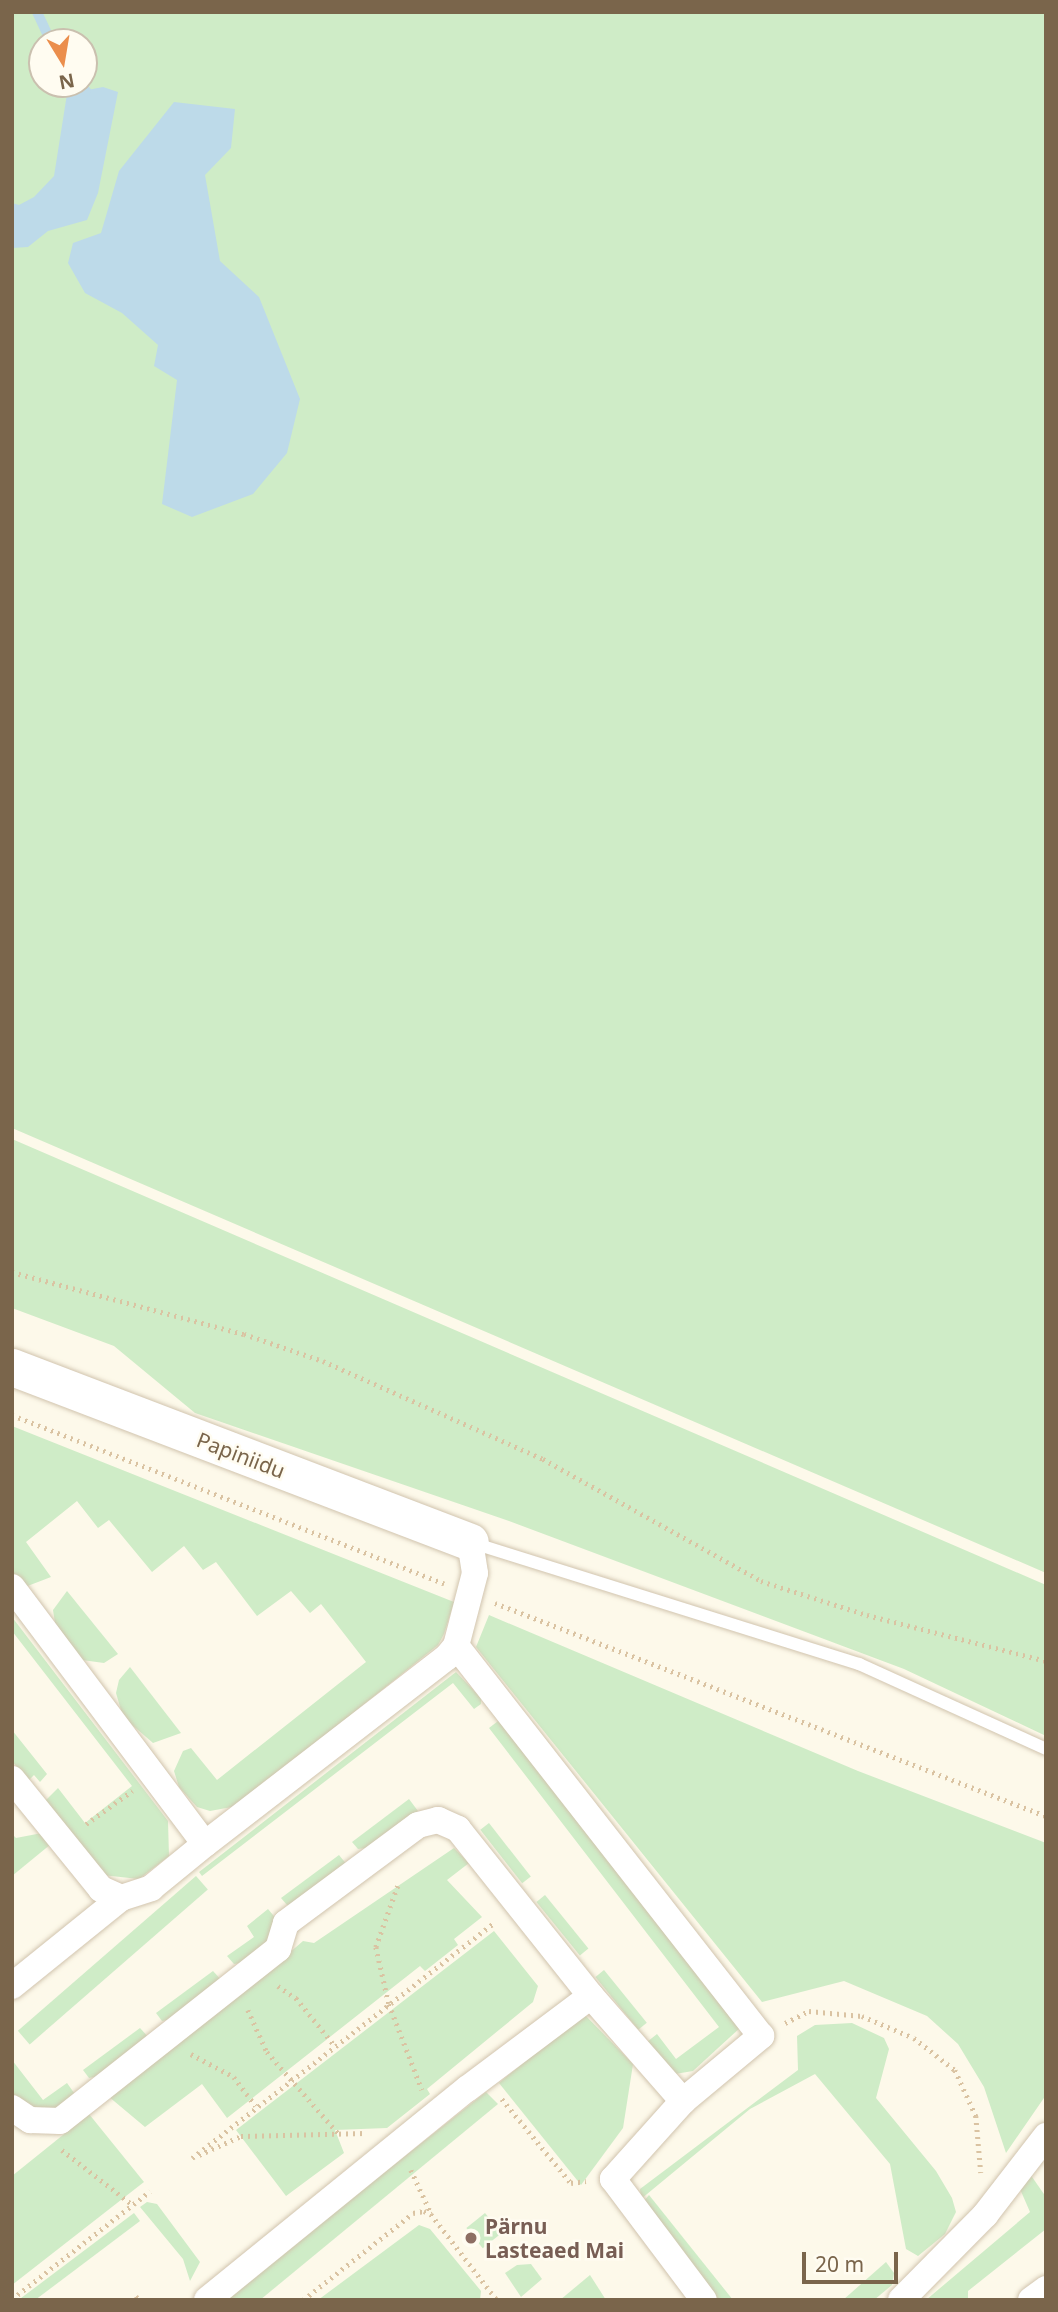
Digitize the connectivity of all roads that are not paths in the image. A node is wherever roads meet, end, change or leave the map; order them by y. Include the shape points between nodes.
1 (12, 1367) edge
2 (470, 1542) junction
3 (12, 1587) edge
4 (456, 1646) junction
5 (1046, 1749) edge
6 (12, 1779) edge
7 (205, 1844) junction
8 (121, 1898) junction
9 (12, 1986) edge
10 (591, 1996) junction
11 (683, 2101) junction
12 (12, 2108) edge
13 (1046, 2136) edge
14 (1046, 2289) edge
15 (207, 2300) edge
16 (704, 2300) edge
17 (901, 2300) edge
18 (1031, 2300) edge

1 - 2 street, Papiniidu
2 - 4 street via 476,1564
2 - 5 lane via 859,1664
3 - 7 street
4 - 7 street
4 - 11 street via 761,2036
6 - 8 street via 101,1889
7 - 8 street via 151,1888
8 - 9 street
10 - 11 street
10 - 12 street via 458,1829 438,1820 418,1825 286,1923 278,1950 60,2121 44,2123
10 - 15 street via 467,2089
11 - 16 street via 613,2179
13 - 17 street via 985,2215
14 - 18 street

